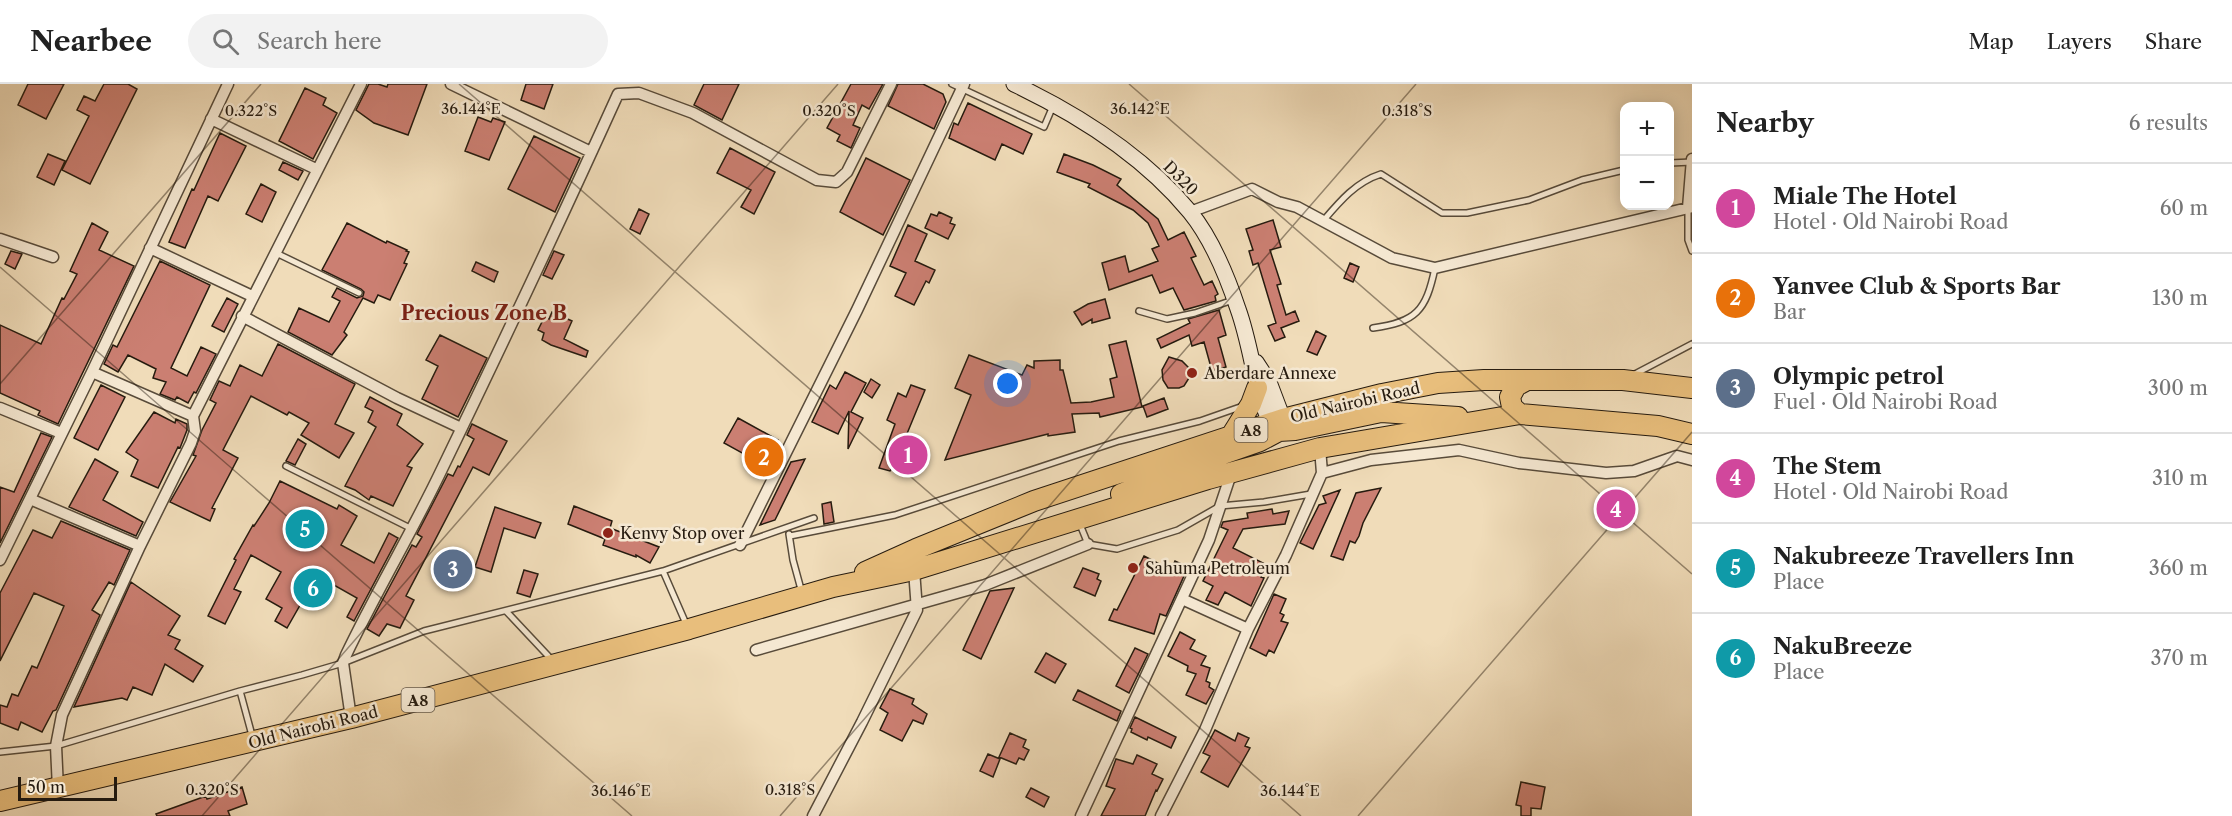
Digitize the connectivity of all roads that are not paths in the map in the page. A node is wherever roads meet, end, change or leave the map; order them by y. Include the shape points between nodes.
1 (228, 84) edge
2 (361, 84) edge
3 (451, 84) edge
4 (891, 84) edge
5 (1014, 84) edge
6 (959, 86) edge
7 (1054, 103) junction
8 (211, 119) junction
9 (591, 152) junction
10 (1692, 161) edge
11 (1674, 163) edge
12 (316, 169) junction
13 (1620, 171) edge
14 (1690, 208) edge
15 (1190, 212) junction
16 (1322, 221) junction
17 (0, 239) edge
18 (150, 248) junction
19 (1692, 251) edge
20 (274, 252) junction
21 (53, 257) dead end
22 (1435, 268) junction
23 (359, 293) dead end
24 (252, 296) junction
25 (1235, 299) junction
26 (1139, 311) dead end
27 (242, 316) junction
28 (1373, 327) dead end
29 (1692, 344) edge
30 (1252, 357) junction
31 (92, 372) junction
32 (1527, 380) junction
33 (1623, 380) junction
34 (1692, 388) edge
35 (1254, 396) junction
36 (0, 408) edge
37 (1520, 414) junction
38 (193, 416) junction
39 (1478, 421) junction
40 (1278, 424) junction
41 (461, 428) junction
42 (61, 433) junction
43 (1692, 434) edge
44 (1231, 436) junction
45 (1320, 448) junction
46 (1692, 460) edge
47 (286, 466) dead end
48 (1231, 474) junction
49 (1322, 474) junction
50 (1313, 494) junction
51 (30, 499) junction
52 (1220, 506) junction
53 (814, 518) dead end
54 (1078, 519) junction
55 (788, 527) junction
56 (412, 529) junction
57 (1039, 530) junction
58 (789, 536) junction
59 (740, 544) junction
60 (1088, 544) junction
61 (140, 546) junction
62 (0, 560) edge
63 (914, 570) junction
64 (663, 571) junction
65 (833, 587) junction
66 (803, 596) junction
67 (1182, 599) junction
68 (916, 606) junction
69 (506, 611) junction
70 (1248, 628) junction
71 (689, 629) junction
72 (756, 650) dead end
73 (343, 663) junction
74 (556, 663) junction
75 (240, 691) junction
76 (351, 718) junction
77 (254, 742) junction
78 (56, 746) junction
79 (0, 752) edge
80 (58, 789) junction
81 (0, 801) edge
82 (813, 816) edge
83 (1081, 816) edge
84 (1161, 816) edge

1 - 8 street
2 - 12 street
3 - 9 street
4 - 9 street via 847,172 836,182 817,180 693,113 639,93 618,94
5 - 7 street, D320 / D320
6 - 7 lane via 1044,127
6 - 59 street via 852,320
7 - 15 street, D320 / D320 via 1121,147
8 - 12 street
8 - 18 street
9 - 41 street
10 - 11 lane
10 - 14 street
12 - 20 street
13 - 16 lane via 1529,200 1467,213 1442,213 1381,174 1366,179
14 - 19 lane via 1688,240
14 - 22 street
15 - 16 street via 1252,189
15 - 25 street, D320 / D320 via 1207,238
16 - 22 street via 1392,258
17 - 21 street
18 - 24 street
18 - 31 street
20 - 23 lane
20 - 24 street
22 - 28 lane via 1426,302 1414,315 1398,324
24 - 27 street
25 - 26 lane via 1167,319
25 - 30 street, D320 / D320
27 - 38 street
27 - 41 street
29 - 33 lane
30 - 35 street, D320
30 - 40 street, D320 via 1269,382
31 - 38 street
31 - 42 street
32 - 33 highway, Old Nairobi Road / A8
32 - 37 highway via 1516,386 1510,397 1512,407
32 - 40 highway, Old Nairobi Road / A8 via 1438,383 1382,394
33 - 34 highway, Old Nairobi Road / A8
35 - 40 street, D320
35 - 44 highway
35 - 58 lane via 1200,421 1119,441 895,515
36 - 42 street
37 - 39 highway, Old Nairobi Road / A8
37 - 43 highway, Old Nairobi Road / A8 via 1658,426
38 - 61 street via 195,431 191,443
39 - 40 highway via 1382,412 1294,430
39 - 45 highway, Old Nairobi Road / A8
40 - 44 highway, Old Nairobi Road / A8
40 - 57 highway via 1260,441 1115,496
41 - 56 street
42 - 51 street
44 - 65 highway, Old Nairobi Road / A8 via 1034,501
45 - 48 highway, Old Nairobi Road / A8
45 - 49 street
46 - 49 street via 1677,456 1634,471 1606,472 1519,463 1459,450 1371,460
47 - 56 lane
48 - 52 street
48 - 54 highway, Old Nairobi Road / A8
49 - 50 street
50 - 52 lane
50 - 70 street
51 - 61 street
51 - 62 street
52 - 60 lane via 1178,530 1117,549
52 - 67 street
53 - 55 lane
54 - 57 highway, Old Nairobi Road / A8
54 - 60 lane
55 - 58 lane
55 - 59 lane
56 - 73 street
57 - 63 highway, Old Nairobi Road / A8
58 - 66 lane
59 - 64 lane
60 - 68 street via 985,585
61 - 78 street via 62,715
63 - 65 highway, Old Nairobi Road / A8
63 - 68 street
64 - 69 lane
64 - 71 lane
65 - 66 highway, Old Nairobi Road / A8
66 - 71 highway, Old Nairobi Road / A8
67 - 70 street
67 - 83 street
68 - 72 street
68 - 82 street
69 - 73 lane via 424,631
69 - 74 lane
70 - 84 street via 1205,730
71 - 74 highway, Old Nairobi Road / A8
73 - 75 lane
73 - 76 street
74 - 76 highway, Old Nairobi Road / A8
75 - 77 lane
75 - 78 lane
76 - 77 highway, Old Nairobi Road / A8
77 - 80 highway, Old Nairobi Road / A8
78 - 79 lane
78 - 80 street
80 - 81 highway, Old Nairobi Road / A8

